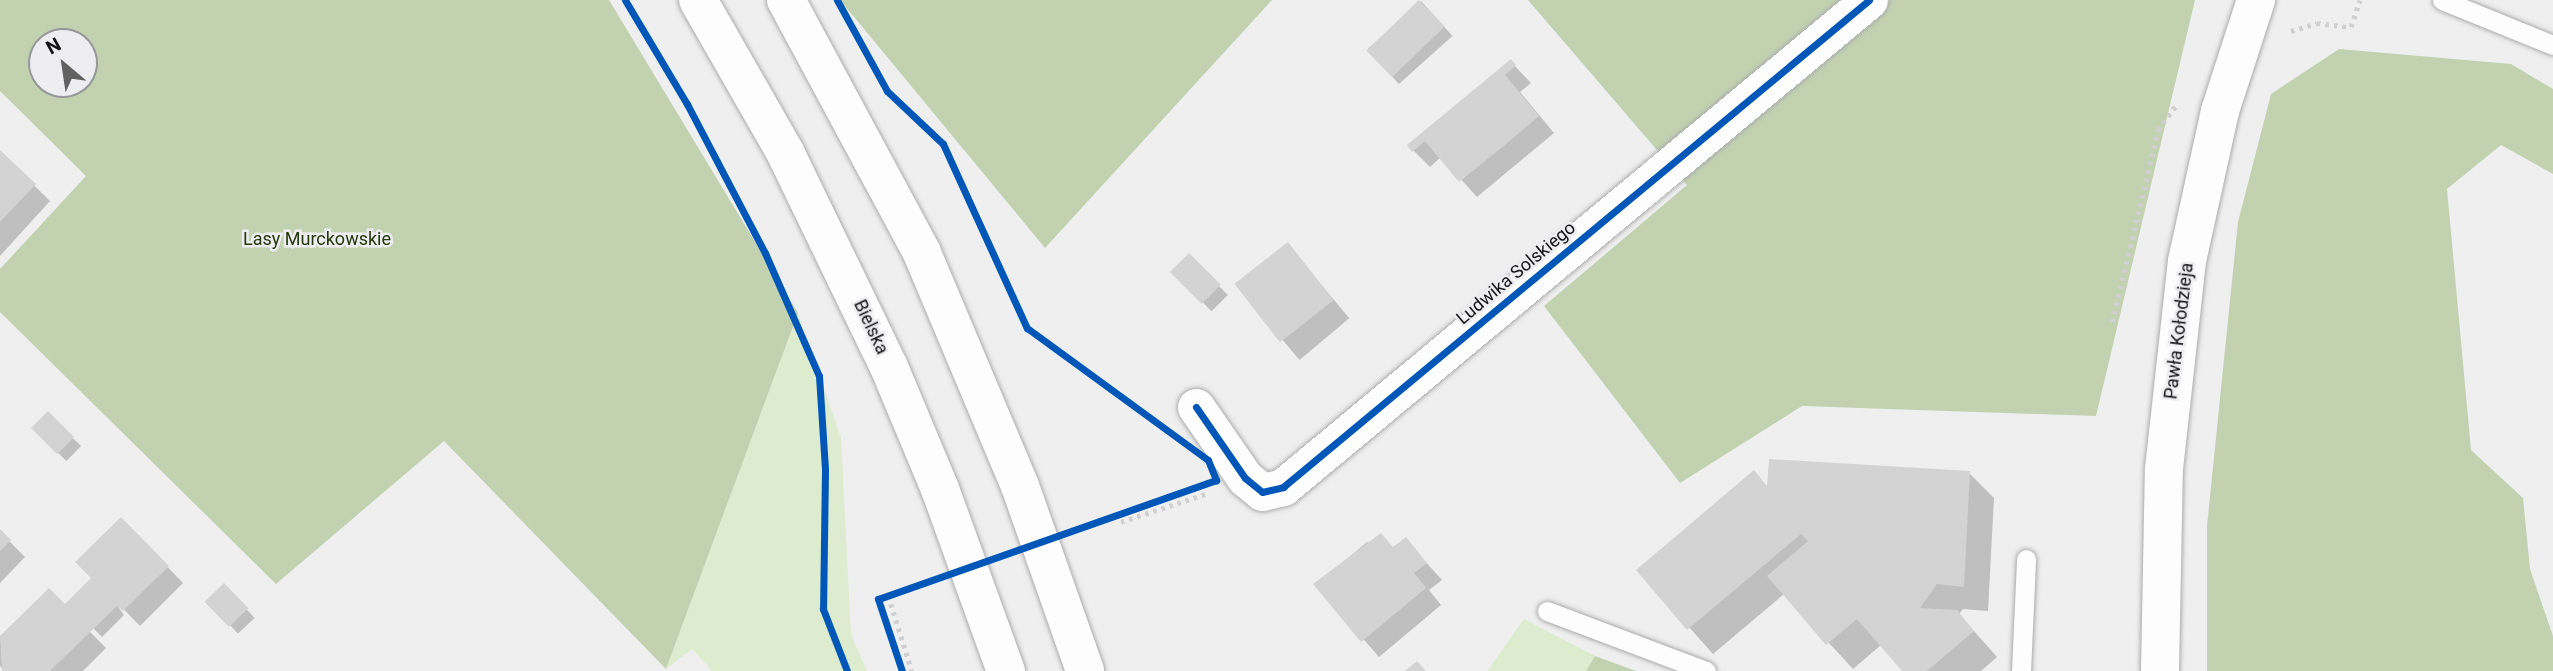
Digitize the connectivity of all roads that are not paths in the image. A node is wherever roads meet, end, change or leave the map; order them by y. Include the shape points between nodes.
1 (698, 0) edge
2 (786, 0) edge
3 (1869, 0) edge
4 (2256, 0) edge
5 (2442, 0) edge
6 (2553, 45) edge
7 (1196, 407) dead end
8 (2026, 559) dead end
9 (1547, 611) dead end
10 (1006, 671) edge
11 (1085, 671) edge
12 (1706, 671) edge
13 (2021, 671) edge
14 (2160, 671) edge

1 - 10 main road, Bielska via 785,152 889,367 940,489
2 - 11 main road via 922,253 1025,497
3 - 7 street, Ludwika Solskiego via 1283,487 1262,492 1245,478
4 - 14 main road, Pawła Kołodzieja via 2220,111 2187,261 2164,469
5 - 6 lane
8 - 13 lane
9 - 12 lane

